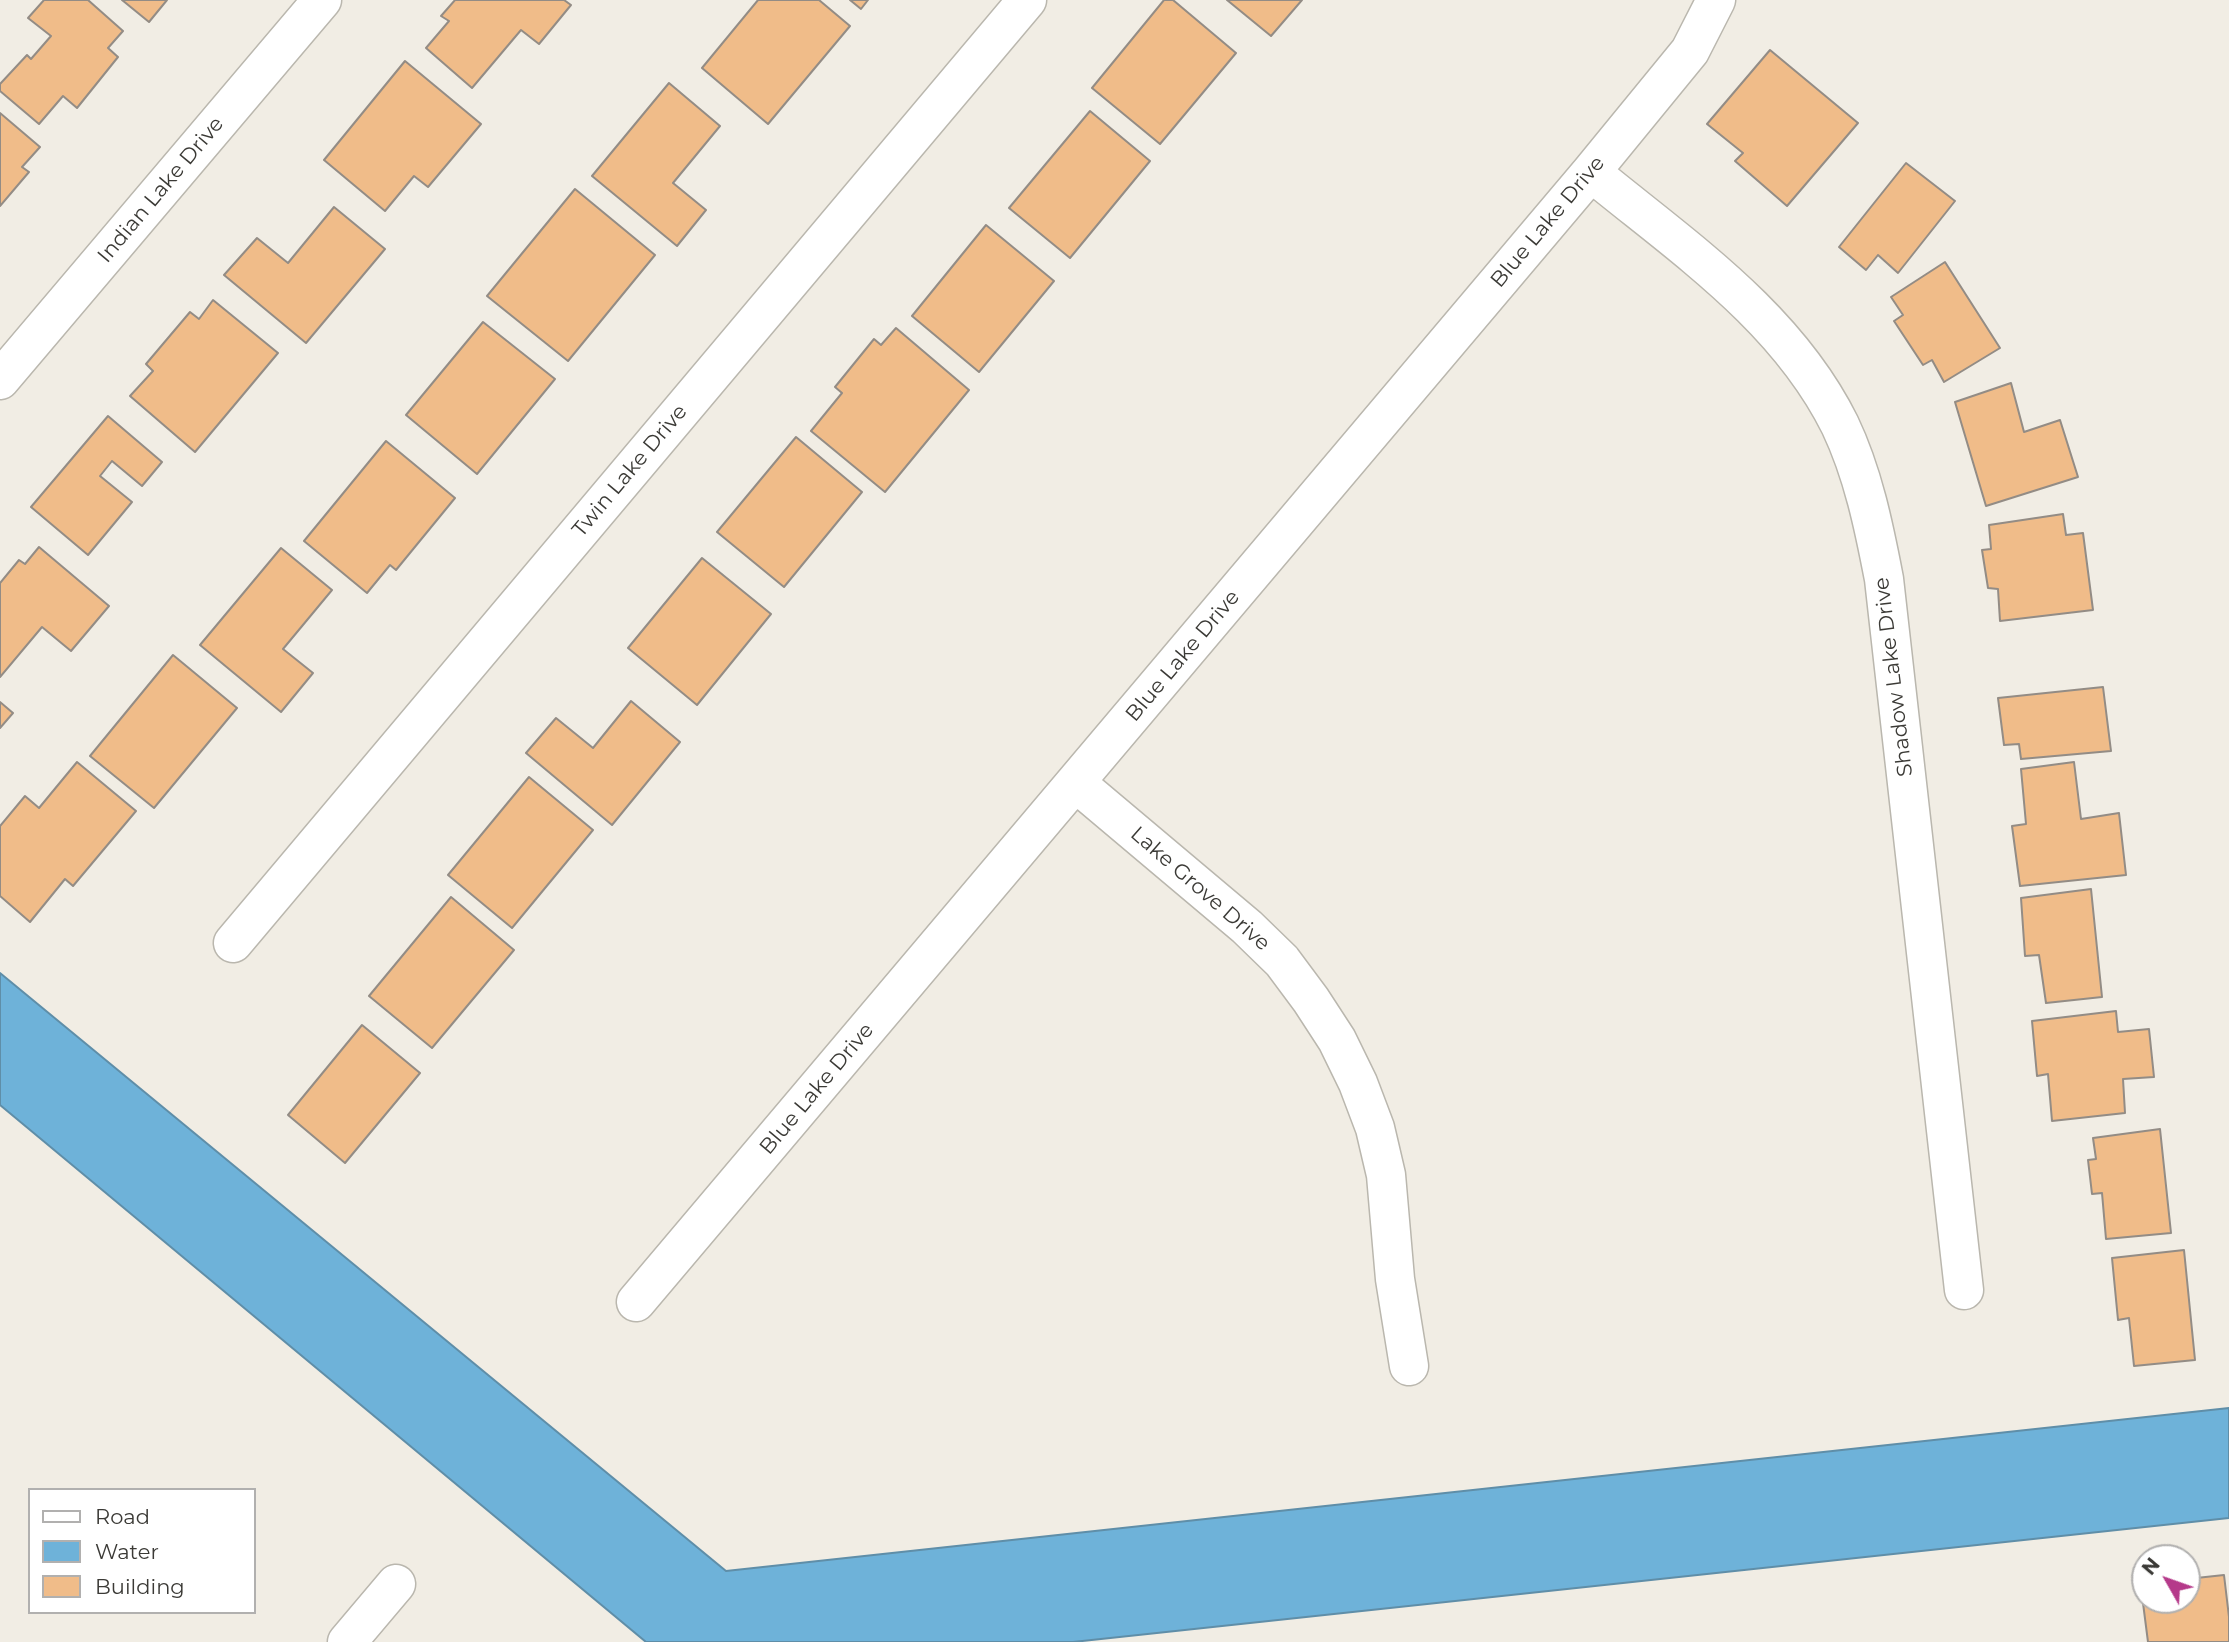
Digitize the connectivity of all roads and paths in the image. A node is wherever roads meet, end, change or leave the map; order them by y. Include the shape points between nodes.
1 (322, 0) edge
2 (1027, 0) edge
3 (1716, 0) edge
4 (1591, 172) junction
5 (0, 380) edge
6 (1076, 783) junction
7 (233, 943) dead end
8 (1964, 1290) dead end
9 (636, 1302) dead end
10 (1409, 1366) dead end
11 (396, 1584) dead end
12 (347, 1642) edge

1 - 5 street, Indian Lake Drive
2 - 7 street, Twin Lake Drive
3 - 4 street, Blue Lake Drive via 1690,51
4 - 6 street, Blue Lake Drive
4 - 8 street, Shadow Lake Drive via 1733,289 1794,351 1841,427 1870,510 1884,579
6 - 9 street, Blue Lake Drive
6 - 10 street, Lake Grove Drive via 1256,935 1282,961 1337,1040 1375,1128 1386,1175
11 - 12 street

